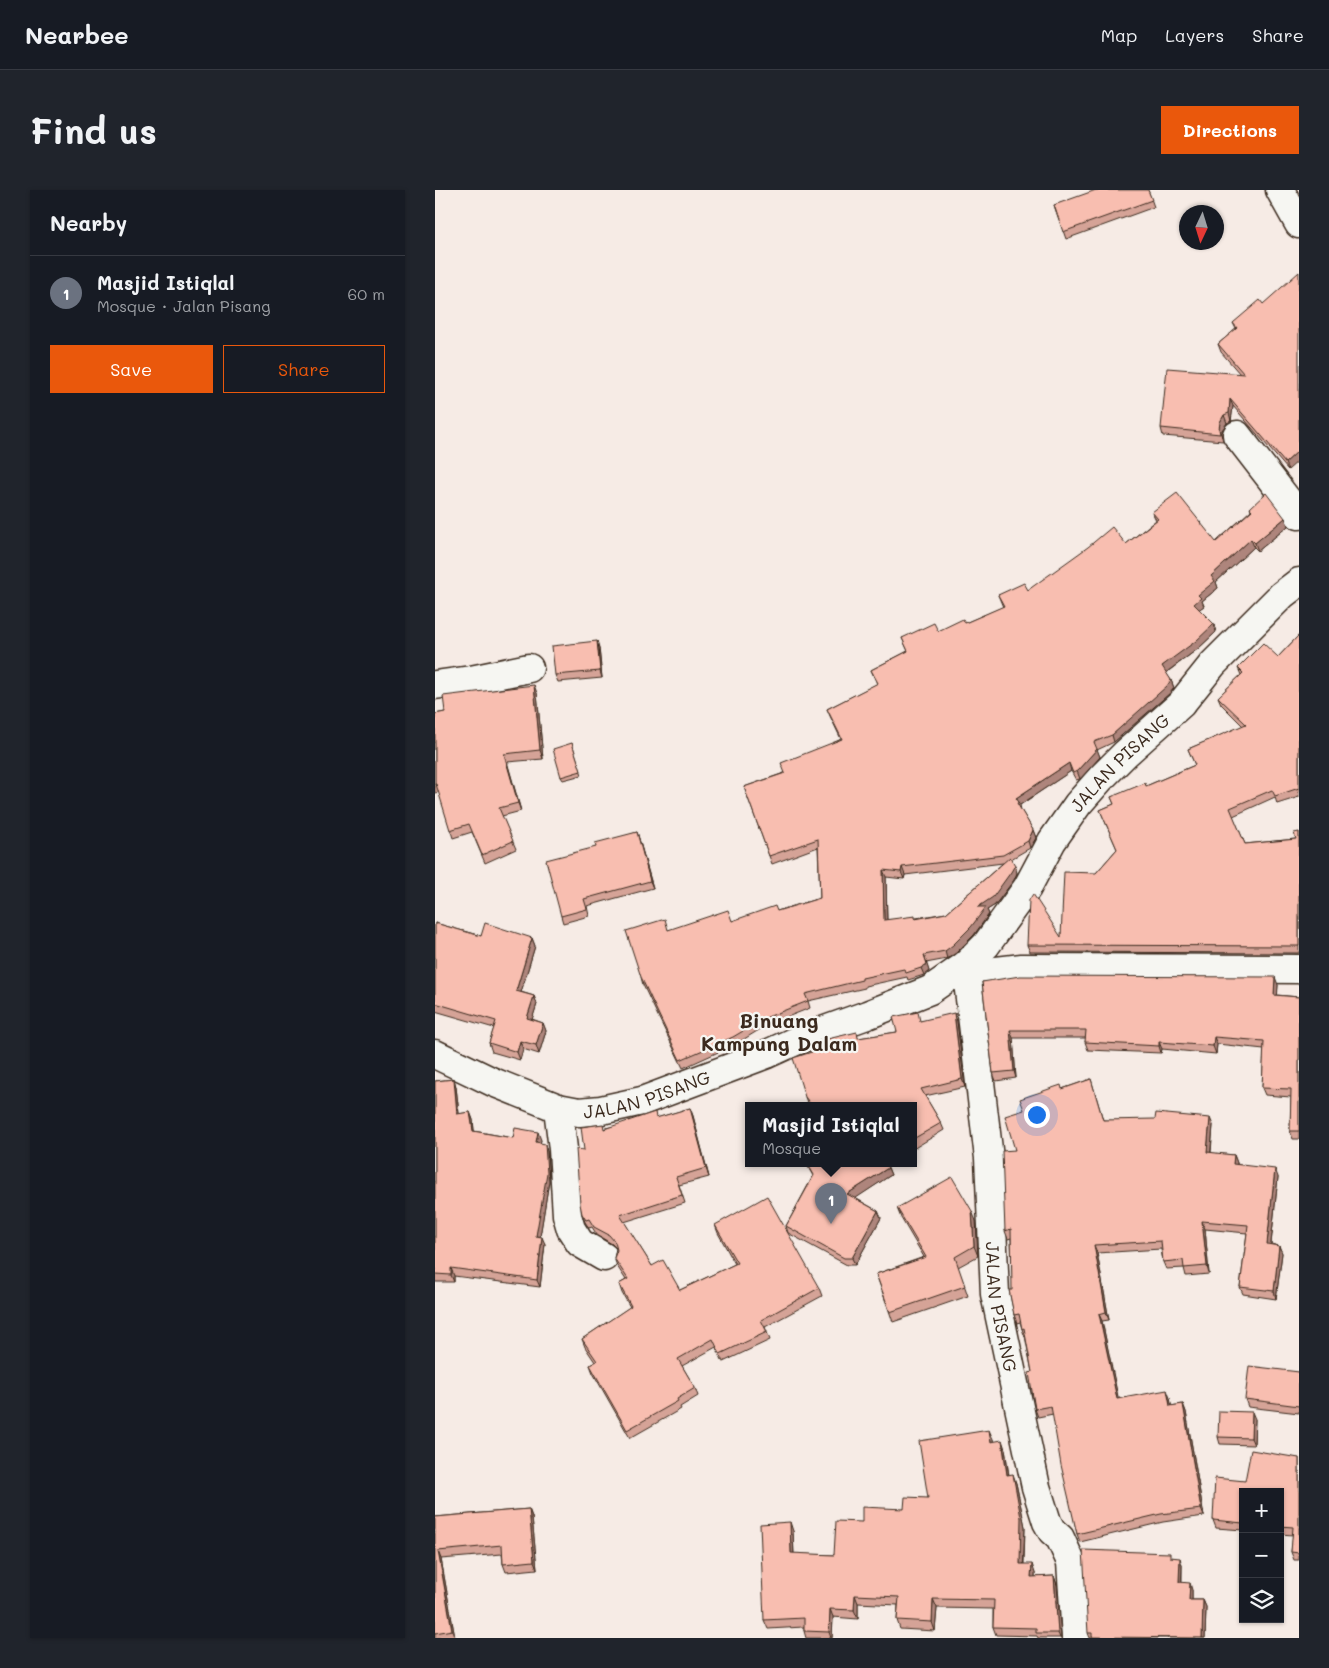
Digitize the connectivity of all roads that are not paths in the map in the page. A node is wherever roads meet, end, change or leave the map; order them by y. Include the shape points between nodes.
1 (1280, 190) edge
2 (1299, 224) edge
3 (1237, 435) dead end
4 (1299, 515) edge
5 (1299, 582) edge
6 (529, 668) dead end
7 (435, 685) edge
8 (1299, 969) edge
9 (967, 971) junction
10 (435, 1054) edge
11 (558, 1108) junction
12 (604, 1257) dead end
13 (1076, 1638) edge

1 - 2 street
3 - 4 street
5 - 9 street, JALAN PISANG via 1240,636 1181,704 1125,754 1078,804 1052,841 1027,888
6 - 7 street
8 - 9 street via 1022,968
9 - 11 street, JALAN PISANG via 867,1016 642,1101 579,1112
9 - 13 street, JALAN PISANG via 989,1158 995,1294 1036,1487 1047,1522 1060,1538 1071,1562
10 - 11 street, JALAN PISANG
11 - 12 street via 571,1229 580,1243

